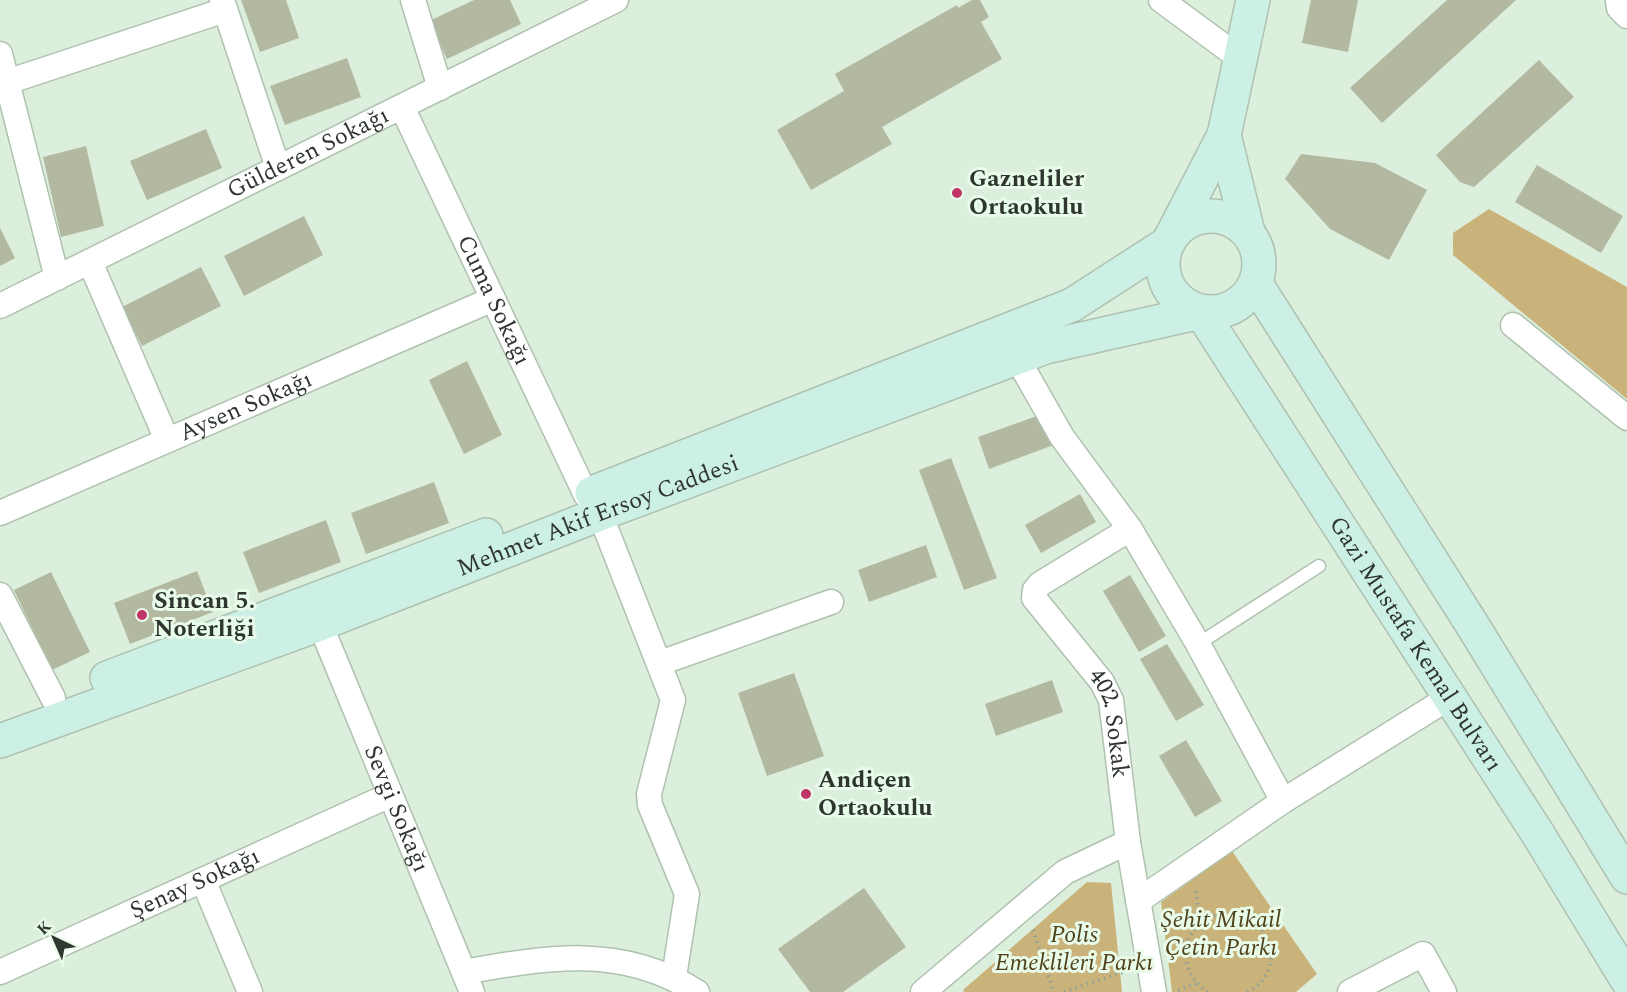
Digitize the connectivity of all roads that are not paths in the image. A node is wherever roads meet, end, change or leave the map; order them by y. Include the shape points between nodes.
1 (413, 0) edge
2 (616, 0) edge
3 (1161, 0) edge
4 (1253, 0) edge
5 (223, 5) edge
6 (586, 7) edge
7 (0, 54) edge
8 (1241, 58) junction
9 (5, 86) edge
10 (440, 88) junction
11 (402, 107) junction
12 (1224, 135) junction
13 (278, 168) junction
14 (1248, 232) junction
15 (1168, 243) junction
16 (90, 262) junction
17 (57, 278) junction
18 (1256, 284) junction
19 (493, 298) junction
20 (0, 306) edge
21 (1201, 312) junction
22 (1513, 325) dead end
23 (1017, 358) junction
24 (1627, 418) edge
25 (167, 440) junction
26 (593, 504) junction
27 (0, 513) edge
28 (1130, 529) junction
29 (1319, 566) dead end
30 (0, 595) edge
31 (831, 602) dead end
32 (320, 624) junction
33 (1198, 644) junction
34 (660, 663) junction
35 (1450, 697) junction
36 (53, 698) junction
37 (0, 718) edge
38 (0, 741) edge
39 (390, 795) junction
40 (1283, 801) junction
41 (1128, 842) junction
42 (1627, 877) edge
43 (203, 880) junction
44 (1138, 901) junction
45 (0, 972) edge
46 (674, 977) junction
47 (1627, 980) edge
48 (468, 982) edge
49 (250, 992) edge
50 (697, 992) edge
51 (923, 992) edge
52 (1154, 992) edge
53 (1350, 992) edge
54 (1443, 992) edge

1 - 10 street
2 - 6 street, Gülderen Sokağı
3 - 8 street
4 - 8 main road
5 - 9 street
5 - 13 street
6 - 10 street, Gülderen Sokağı
7 - 9 street
8 - 12 main road
9 - 17 street
10 - 11 street, Gülderen Sokağı
11 - 13 street, Gülderen Sokağı
11 - 19 street, Cuma Sokağı
12 - 14 main road
12 - 15 main road
13 - 16 street, Gülderen Sokağı
14 - 15 main road via 1236,222 1205,216 1190,220
14 - 18 main road via 1259,257
15 - 21 main road via 1163,264 1167,286 1182,303
15 - 26 main road, Mehmet Akif Ersoy Caddesi via 1072,305
16 - 17 street, Gülderen Sokağı
16 - 25 street
17 - 20 street, Gülderen Sokağı
18 - 21 main road via 1247,298 1234,307
18 - 42 main road
19 - 25 street, Aysen Sokağı
19 - 26 street, Cuma Sokağı
21 - 23 main road, Mehmet Akif Ersoy Caddesi via 1046,347
21 - 35 main road, Gazi Mustafa Kemal Bulvarı
22 - 24 street
23 - 26 main road, Mehmet Akif Ersoy Caddesi
23 - 28 street via 1062,437
25 - 27 street, Aysen Sokağı
26 - 32 main road, Mehmet Akif Ersoy Caddesi
26 - 34 street, Cuma Sokağı
26 - 36 main road, Mehmet Akif Ersoy Caddesi
28 - 33 street
28 - 41 street, 402. Sokak via 1040,584 1034,598 1111,700
29 - 33 lane
30 - 36 street
31 - 34 street
32 - 38 main road, Mehmet Akif Ersoy Caddesi
32 - 39 street, Sevgi Sokağı
33 - 40 street
34 - 46 street, Cuma Sokağı via 673,700 649,794 687,894
35 - 40 street
35 - 47 main road, Gazi Mustafa Kemal Bulvarı
36 - 37 main road, Mehmet Akif Ersoy Caddesi
39 - 43 street, Şenay Sokağı
39 - 48 street, Sevgi Sokağı
40 - 44 street
41 - 44 street, 402. Sokak
41 - 51 street via 1065,872
43 - 45 street, Şenay Sokağı
43 - 49 street
44 - 52 street, 402. Sokak
46 - 48 street via 634,963 601,959 534,960
46 - 50 street
53 - 54 street via 1423,954

